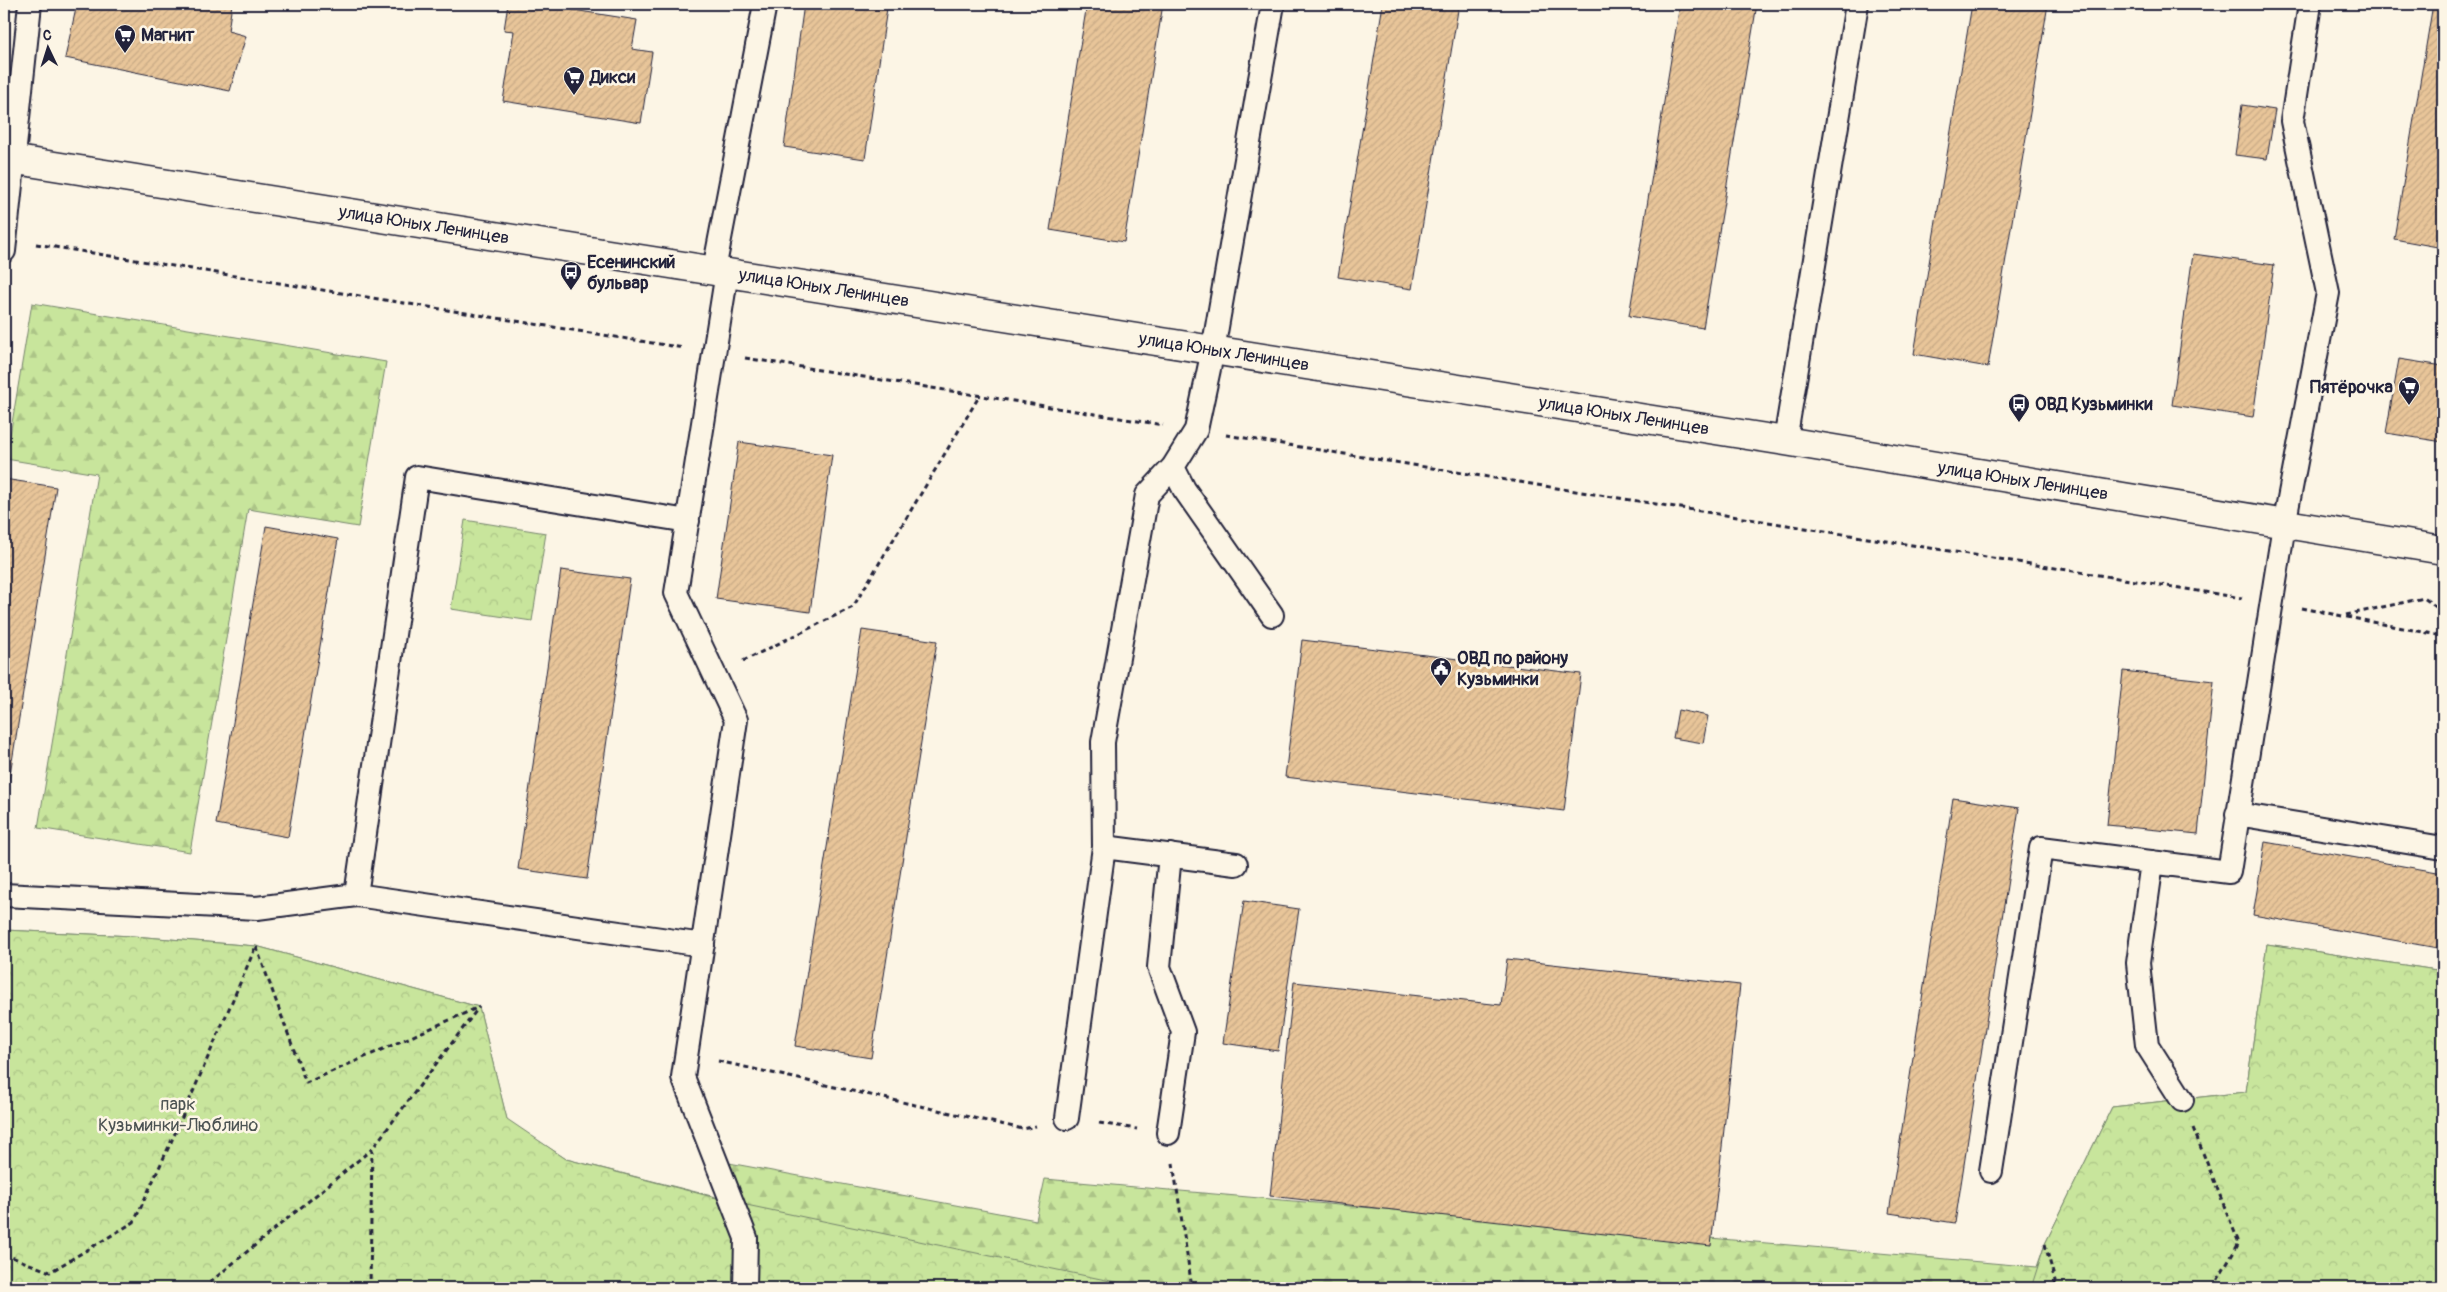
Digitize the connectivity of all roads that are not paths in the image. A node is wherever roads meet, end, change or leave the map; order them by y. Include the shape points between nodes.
1 (30, 4) edge
2 (765, 4) edge
3 (1273, 4) edge
4 (1857, 4) edge
5 (2310, 4) edge
6 (8, 159) edge
7 (4, 251) edge
8 (721, 271) junction
9 (1213, 350) junction
10 (1785, 442) junction
11 (1173, 467) junction
12 (688, 521) junction
13 (2284, 525) junction
14 (2443, 550) edge
15 (1272, 615) dead end
16 (2237, 814) junction
17 (1104, 847) junction
18 (2443, 848) edge
19 (1170, 855) junction
20 (2152, 862) junction
21 (1236, 864) dead end
22 (4, 895) edge
23 (356, 895) junction
24 (703, 945) junction
25 (2182, 1100) road end
26 (1067, 1118) road end
27 (1168, 1133) road end
28 (1991, 1171) dead end
29 (745, 1288) edge

1 - 6 lane via 24,80
2 - 8 lane
3 - 9 lane
4 - 10 lane
5 - 13 lane via 2292,121 2328,293
6 - 7 lane
6 - 8 main road, улица Юных Ленинцев
8 - 9 main road, улица Юных Ленинцев
8 - 12 lane
9 - 10 main road, улица Юных Ленинцев
9 - 11 lane via 1196,430
10 - 13 main road, улица Юных Ленинцев
11 - 15 lane via 1184,489
11 - 17 lane via 1147,494 1103,742
12 - 23 lane via 417,477
12 - 24 lane via 676,593 736,720
13 - 14 main road, улица Юных Ленинцев
13 - 16 lane
16 - 18 lane
16 - 20 lane via 2229,872
17 - 19 lane
17 - 26 lane
19 - 21 lane
19 - 27 lane via 1159,967 1184,1032
20 - 25 lane via 2138,964 2147,1046
20 - 28 lane via 2041,848
22 - 23 lane via 257,908
23 - 24 lane
24 - 29 lane via 683,1077 746,1238

